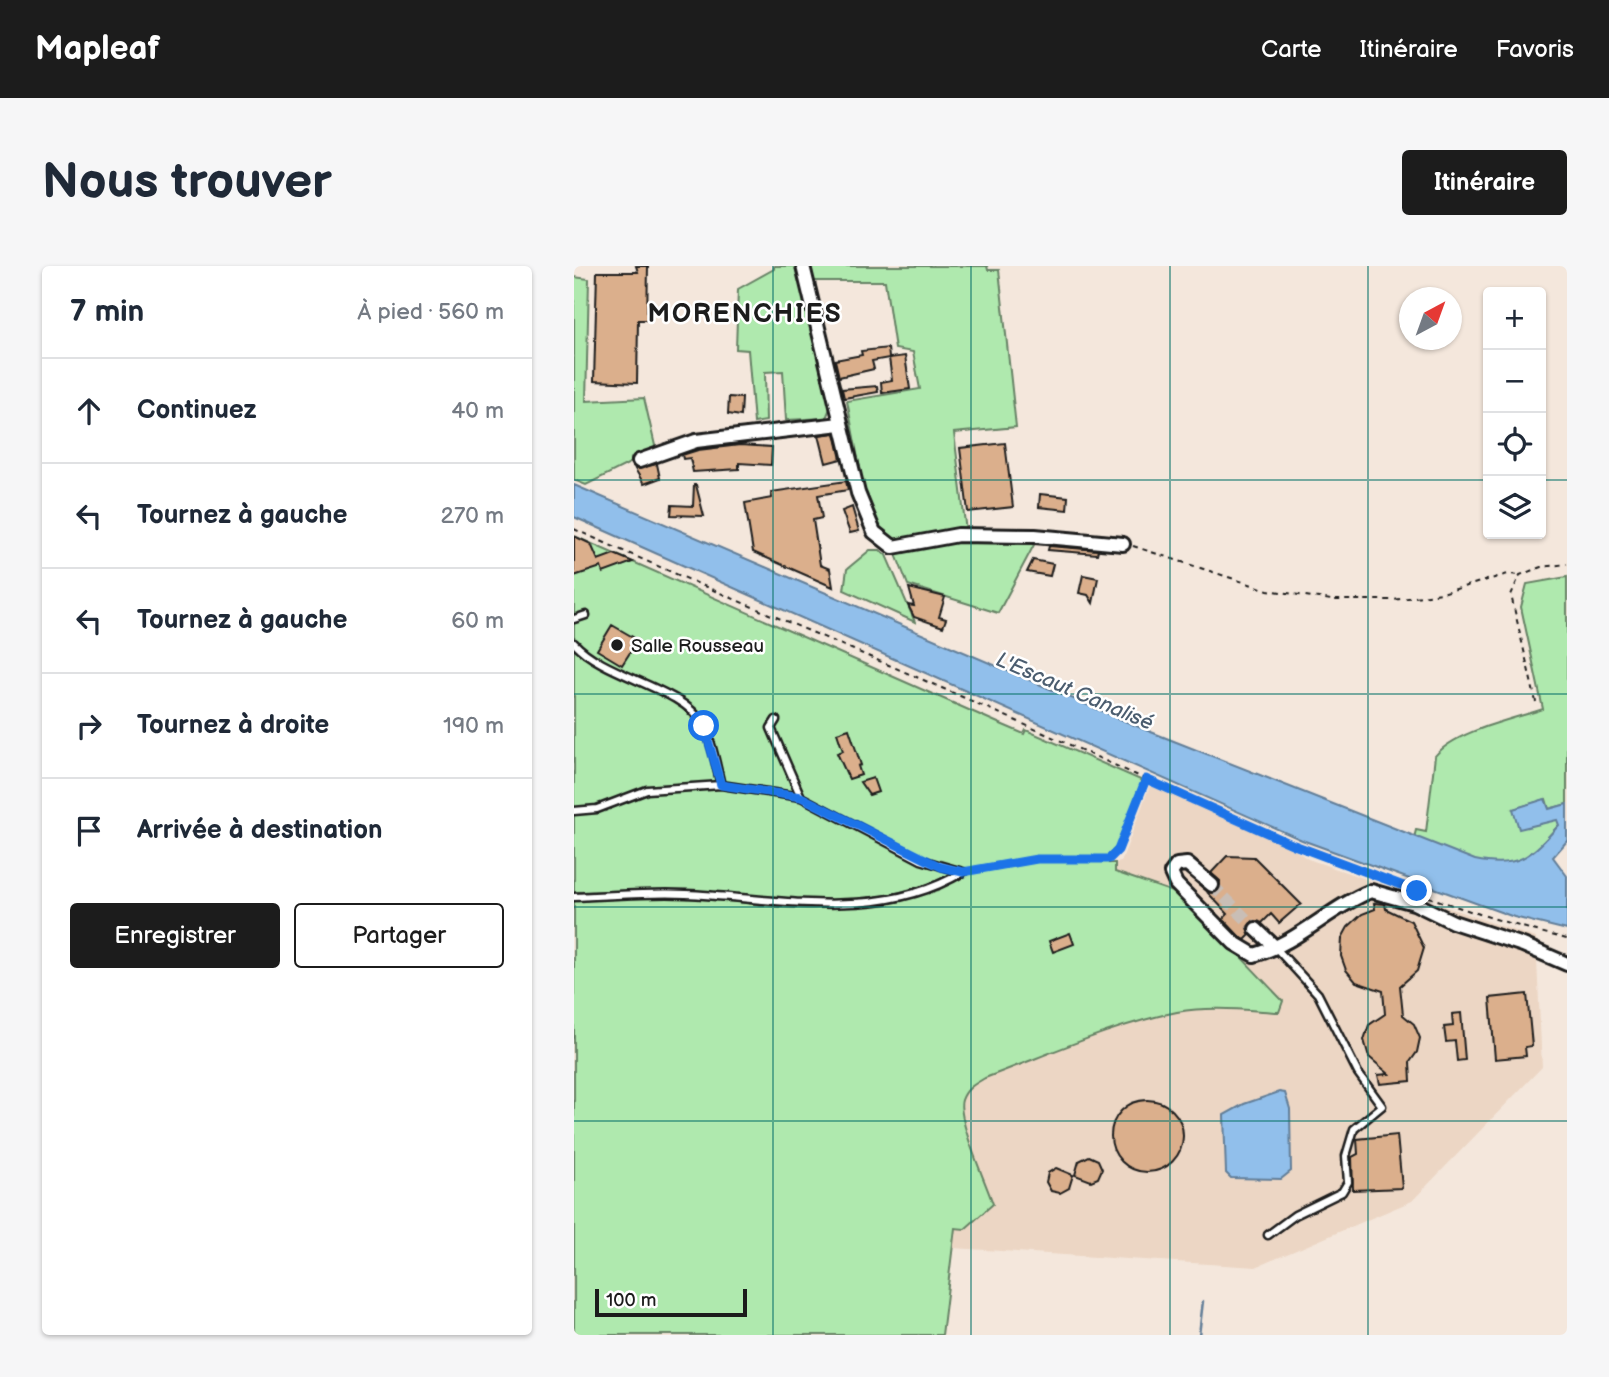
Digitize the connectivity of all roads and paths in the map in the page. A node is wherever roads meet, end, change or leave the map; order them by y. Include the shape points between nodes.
1 (803, 266) edge
2 (840, 424) junction
3 (639, 461) dead end
4 (574, 529) edge
5 (1123, 544) joint
6 (1567, 564) edge
7 (1520, 576) junction
8 (586, 615) dead end
9 (574, 619) edge
10 (574, 643) edge
11 (1536, 702) dead end
12 (776, 720) dead end
13 (1146, 779) junction
14 (721, 785) junction
15 (801, 797) junction
16 (574, 811) edge
17 (963, 872) junction
18 (1212, 885) tunnel mouth
19 (574, 897) edge
20 (1256, 929) tunnel mouth
21 (1567, 939) edge
22 (1274, 946) junction
23 (1567, 964) edge
24 (1268, 1235) dead end

1 - 2 street
2 - 3 street via 696,441
2 - 5 street via 866,518 879,539 893,547 958,535
4 - 13 path
5 - 7 path via 1268,590 1331,600 1394,600 1442,593 1508,574
6 - 7 path via 1541,567
7 - 11 path via 1511,595
8 - 9 lane
10 - 14 lane via 590,658 676,700 696,715 704,726
12 - 15 lane via 771,729
13 - 17 path via 1118,850 1109,859 1037,859
13 - 21 path via 1353,869 1508,925
14 - 15 lane
14 - 16 lane via 663,787 597,809
15 - 17 lane via 921,859
17 - 19 lane via 909,894 847,904 770,903 684,894
18 - 22 street via 1187,864 1177,865 1171,873 1176,884 1246,953 1254,955
20 - 22 street
22 - 23 street via 1309,930 1336,908 1370,891 1414,903
22 - 24 lane via 1318,994 1358,1073 1382,1106 1354,1129 1346,1156 1348,1182 1342,1192 1295,1215

